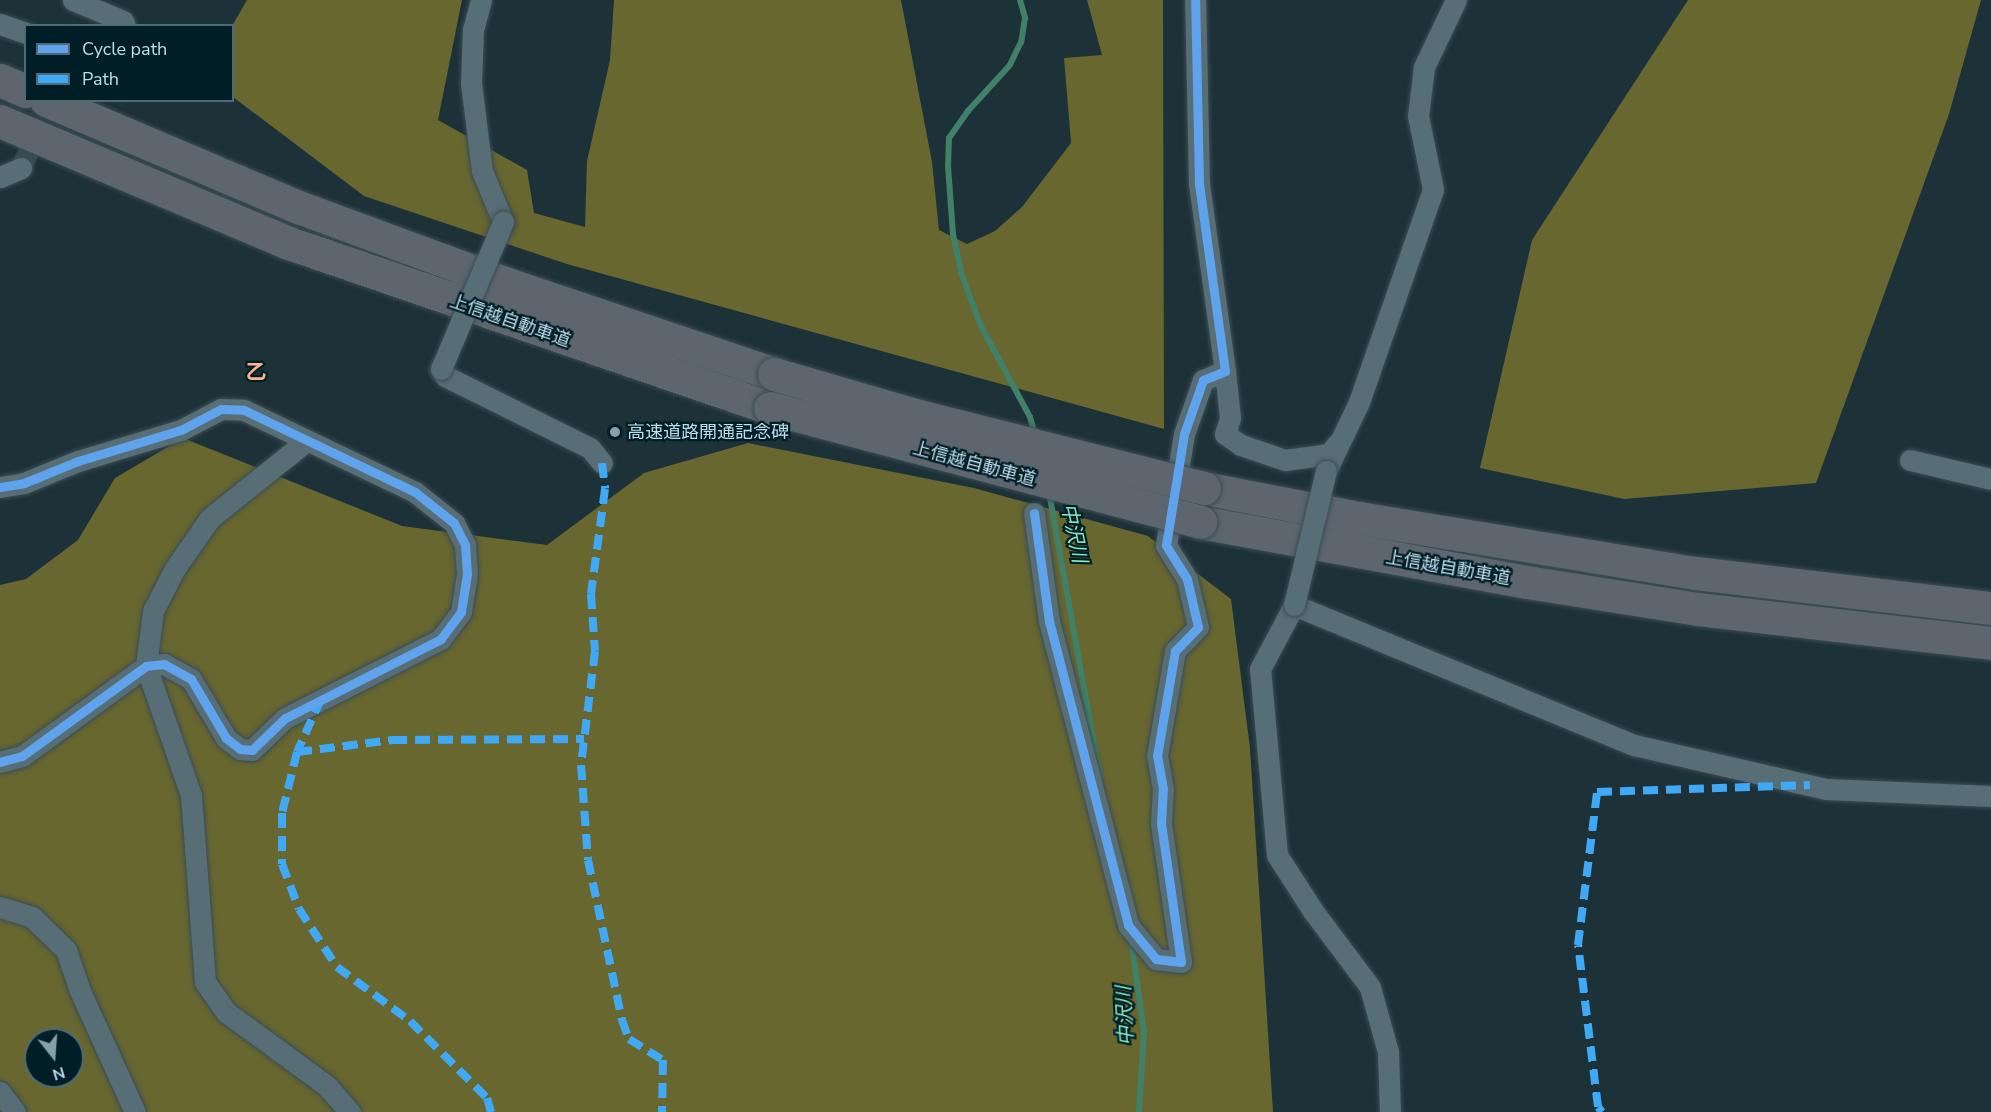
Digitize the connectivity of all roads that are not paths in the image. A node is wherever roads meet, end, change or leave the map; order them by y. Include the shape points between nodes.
1 (73, 0) edge
2 (481, 0) edge
3 (1195, 0) edge
4 (1456, 0) edge
5 (0, 24) edge
6 (124, 24) edge
7 (24, 32) edge
8 (0, 80) edge
9 (24, 90) edge
10 (51, 102) edge
11 (0, 121) edge
12 (21, 168) tunnel mouth
13 (0, 177) edge
14 (1225, 370) junction
15 (1359, 402) junction
16 (305, 442) junction
17 (1910, 459) dead end
18 (602, 464) dead end
19 (1991, 479) edge
20 (0, 487) edge
21 (1034, 513) dead end
22 (1294, 605) junction
23 (1991, 608) edge
24 (1991, 644) edge
25 (146, 666) junction
26 (0, 762) edge
27 (1991, 796) edge
28 (0, 907) edge
29 (0, 1092) edge
30 (15, 1112) edge
31 (135, 1112) edge
32 (350, 1112) edge
33 (1390, 1112) edge

1 - 6 street
2 - 18 street, bridge via 473,29 471,83 482,171 503,222 441,369 445,376 590,448
3 - 14 street via 1199,183
4 - 15 street via 1424,68 1418,116 1433,189
5 - 7 street
8 - 9 highway
10 - 23 highway, 上信越自動車道, bridge via 301,208 510,285 774,374 915,415 1204,488 1359,518 1672,569
11 - 24 highway, 上信越自動車道, bridge via 286,242 770,408 1200,522 1687,607
12 - 13 street
14 - 15 street via 1230,418 1225,434 1241,445 1285,460 1329,454
14 - 21 street via 1203,380 1184,434 1166,545 1187,579 1198,627 1174,651 1157,756 1163,789 1161,824 1181,962 1156,958 1128,925 1049,621
15 - 22 street, bridge via 1326,471
16 - 20 street via 244,410 221,409 181,430 78,461 24,483
16 - 25 street via 210,518 174,570 153,611
16 - 25 street via 416,492 454,523 465,545 467,574 461,612 441,639 285,718 252,750 240,749 226,738 191,679 164,664
17 - 19 street
22 - 27 street via 1634,745 1826,789
22 - 33 street via 1260,669 1277,855 1312,911 1370,987 1388,1052
25 - 26 street via 22,756
25 - 32 street via 191,795 205,982 226,1012 327,1086
28 - 31 street via 32,916 66,950 80,991
29 - 30 street

